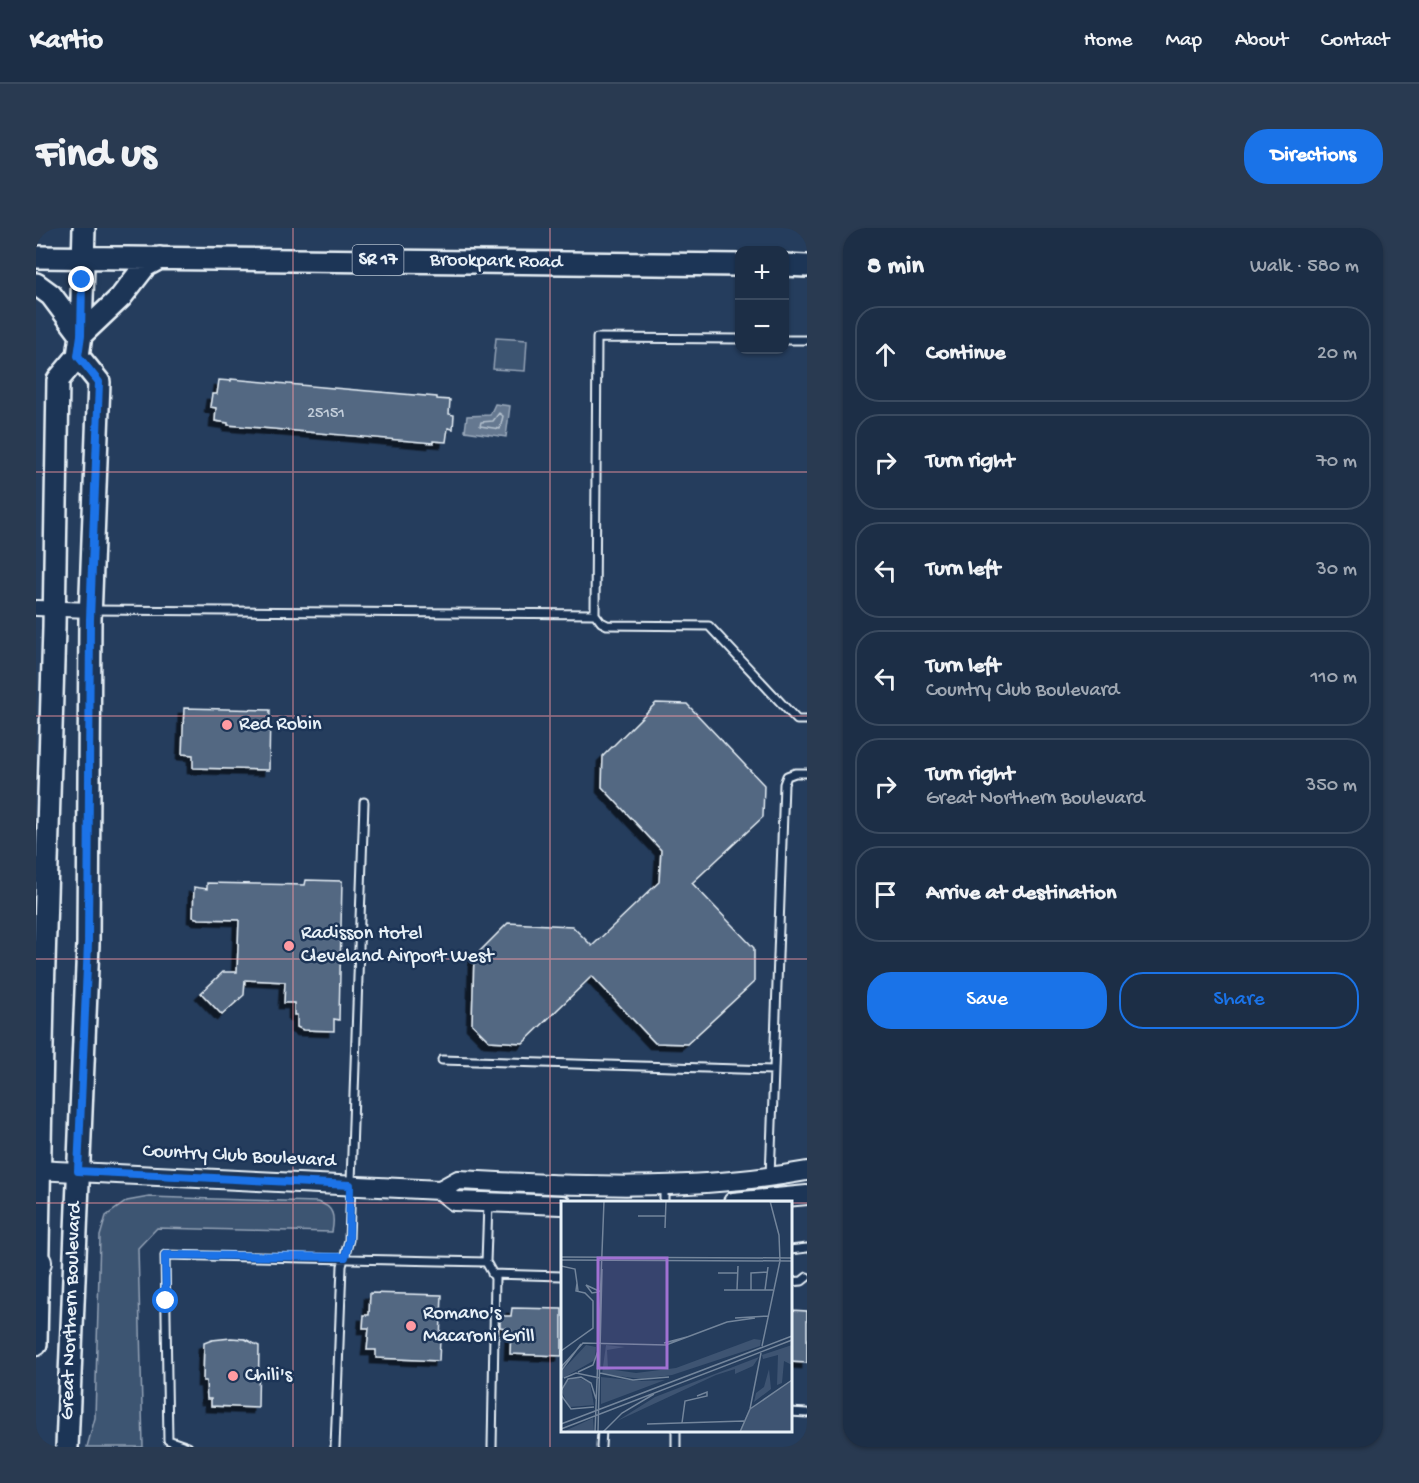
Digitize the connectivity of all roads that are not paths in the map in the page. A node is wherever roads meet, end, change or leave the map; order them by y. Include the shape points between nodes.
1 (84, 228) edge
2 (36, 257) edge
3 (82, 258) junction
4 (160, 258) junction
5 (735, 265) edge
6 (789, 265) edge
7 (807, 266) edge
8 (36, 284) edge
9 (81, 335) junction
10 (735, 339) edge
11 (789, 340) edge
12 (807, 340) edge
13 (78, 356) junction
14 (42, 609) edge
15 (90, 610) junction
16 (595, 614) junction
17 (807, 720) edge
18 (807, 773) edge
19 (364, 802) dead end
20 (40, 1005) edge
21 (442, 1060) dead end
22 (774, 1070) junction
23 (38, 1170) edge
24 (78, 1171) junction
25 (807, 1171) edge
26 (770, 1177) junction
27 (350, 1185) junction
28 (440, 1190) junction
29 (664, 1194) edge
30 (807, 1195) edge
31 (752, 1201) edge
32 (488, 1202) junction
33 (561, 1205) edge
34 (807, 1248) edge
35 (792, 1250) edge
36 (345, 1257) junction
37 (486, 1262) junction
38 (38, 1267) edge
39 (492, 1274) junction
40 (561, 1276) edge
41 (807, 1277) edge
42 (792, 1282) edge
43 (36, 1344) edge
44 (792, 1412) edge
45 (807, 1413) edge
46 (602, 1432) edge
47 (67, 1447) edge
48 (188, 1447) edge
49 (335, 1447) edge
50 (492, 1447) edge
51 (601, 1447) edge

1 - 3 main road
2 - 3 main road, Brookpark Road / SR 17
3 - 4 main road, Brookpark Road / SR 17
3 - 9 main road
4 - 5 main road, Brookpark Road / SR 17
4 - 9 main road via 145,266 121,297
6 - 7 main road
8 - 9 main road via 51,295
9 - 13 main road
10 - 16 lane via 597,338
11 - 12 lane
13 - 14 main road, Great Northern Boulevard via 58,381
13 - 15 main road, Great Northern Boulevard via 99,382
14 - 15 street
14 - 20 main road, Great Northern Boulevard
15 - 16 lane
15 - 24 main road, Great Northern Boulevard via 88,944
16 - 17 lane via 607,625 709,626 797,720
18 - 22 lane via 786,776 784,784
19 - 27 lane
20 - 23 main road, Great Northern Boulevard
21 - 22 lane
22 - 26 lane
23 - 24 street, Country Club Boulevard
23 - 38 main road, Great Northern Boulevard
24 - 27 street, Country Club Boulevard
24 - 47 main road, Great Northern Boulevard
25 - 26 street, Country Club Boulevard
26 - 29 street, Country Club Boulevard
27 - 28 street, Country Club Boulevard
27 - 36 lane
28 - 29 street, Country Club Boulevard via 458,1180 616,1187
28 - 32 street, Country Club Boulevard via 454,1201
30 - 31 street
32 - 33 street, Country Club Boulevard
32 - 37 lane
34 - 35 lane
36 - 37 lane
36 - 48 lane via 165,1255 168,1440
36 - 49 lane
37 - 39 lane
38 - 43 main road, Great Northern Boulevard
39 - 40 lane
39 - 50 lane
41 - 42 lane
44 - 45 lane
46 - 51 lane

